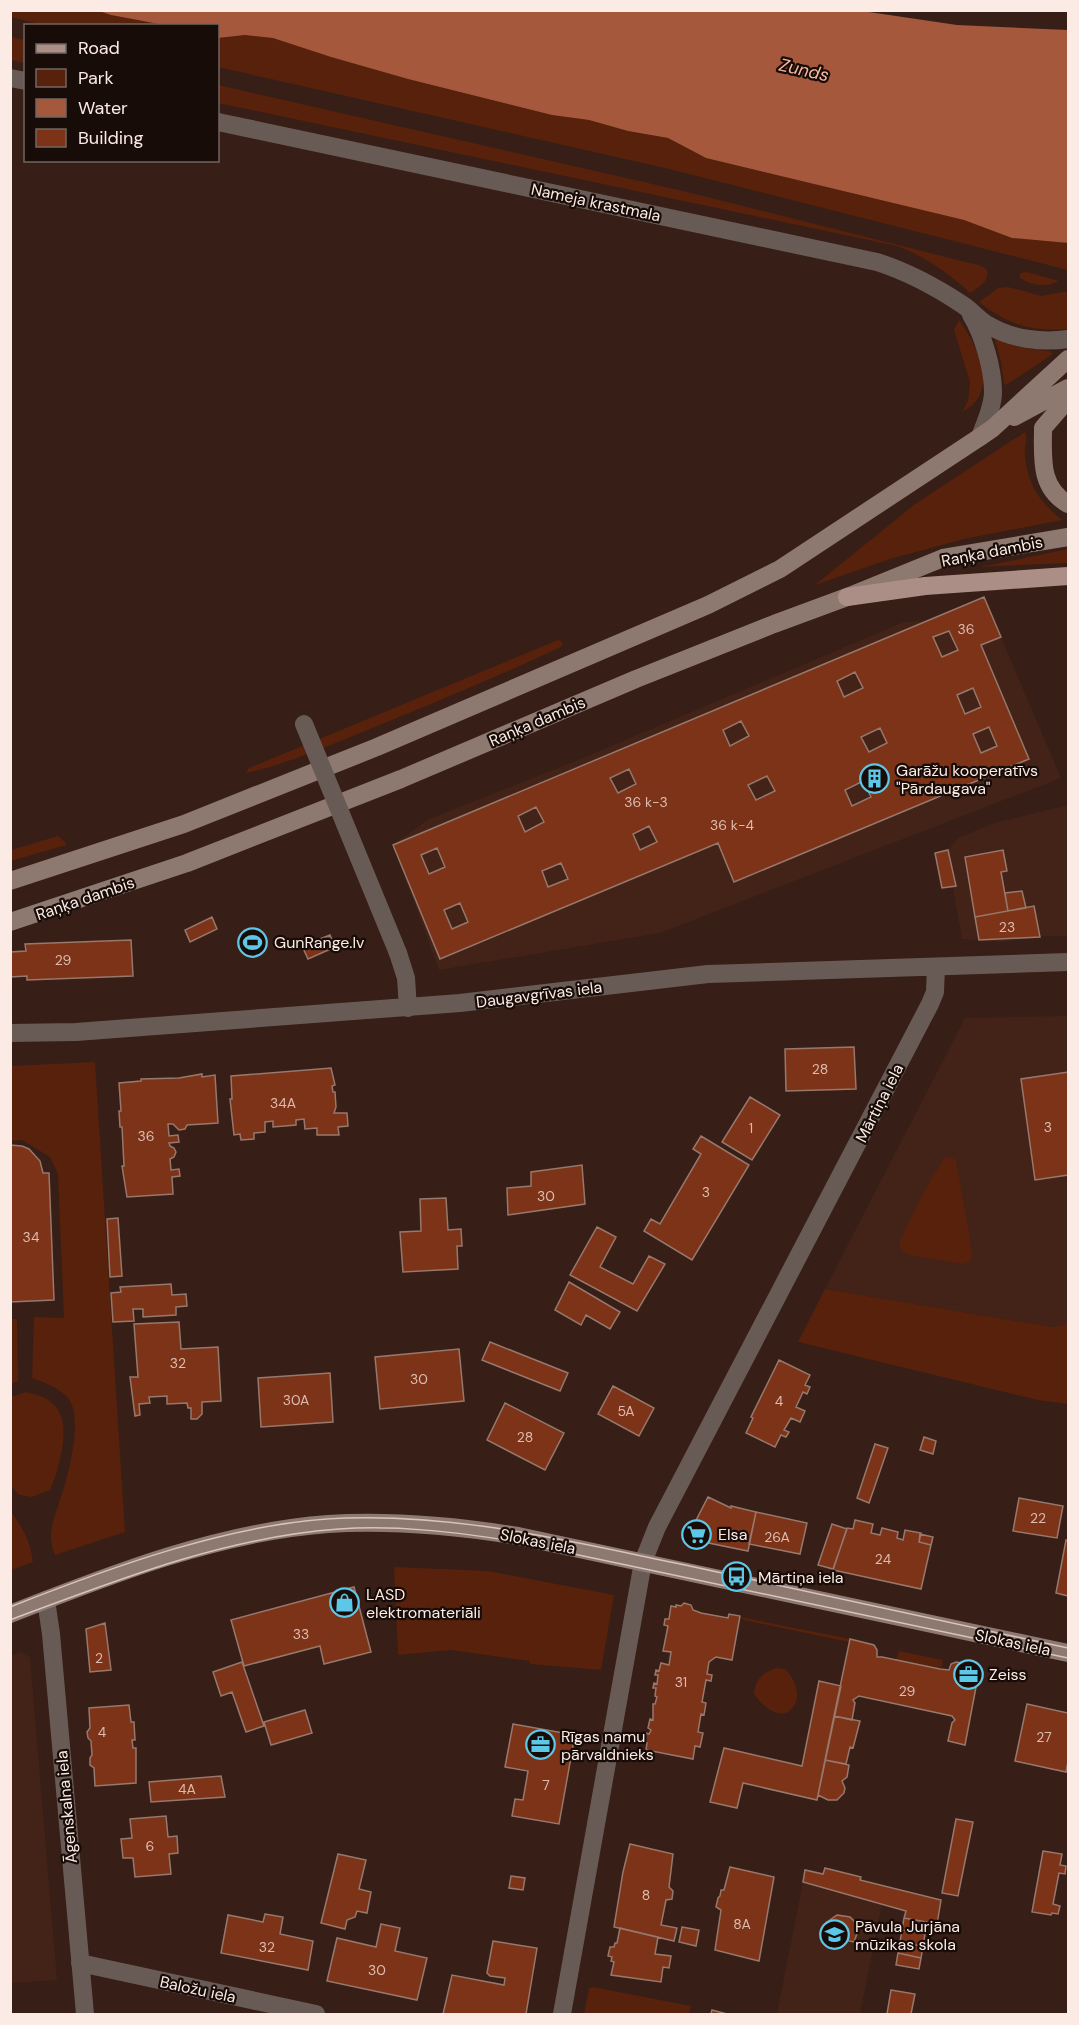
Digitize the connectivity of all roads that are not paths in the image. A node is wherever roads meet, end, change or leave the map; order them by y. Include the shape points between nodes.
1 (219, 122) edge
2 (965, 306) junction
3 (1068, 339) edge
4 (1068, 359) edge
5 (1068, 388) edge
6 (1068, 399) edge
7 (987, 432) junction
8 (1068, 504) edge
9 (1068, 537) edge
10 (1068, 576) edge
11 (847, 597) junction
12 (304, 724) dead end
13 (10, 881) edge
14 (10, 922) edge
15 (1068, 962) edge
16 (936, 967) junction
17 (408, 1008) junction
18 (10, 1034) edge
19 (643, 1562) junction
20 (46, 1600) junction
21 (10, 1614) edge
22 (1068, 1653) edge
23 (80, 1963) junction
24 (85, 2014) edge
25 (316, 2014) edge
26 (562, 2014) edge

1 - 2 street, Nameja krastmala via 877,262 905,271
2 - 3 street, Nameja krastmala via 1005,334 1041,340
2 - 7 street via 979,329 991,377 993,393
4 - 7 main road
5 - 7 main road
6 - 8 main road via 1043,428 1043,471 1050,487
7 - 13 main road via 780,569 708,605 377,747 195,820
9 - 11 main road, Raņķa dambis via 943,558
10 - 11 main road via 925,586
11 - 14 main road, Raņķa dambis via 690,657 401,779 197,859
12 - 17 street, bridge via 398,953 406,978
15 - 16 street, Daugavgrīvas iela
16 - 17 street, Daugavgrīvas iela via 708,974
16 - 19 street, Mārtiņa iela via 935,992 930,1004 657,1527
17 - 18 street, Daugavgrīvas iela
19 - 20 main road, Slokas iela via 477,1529 326,1524 249,1536 185,1552
19 - 22 main road, Slokas iela
19 - 26 street, Mārtiņa iela
20 - 21 main road, Slokas iela
20 - 23 street, Āgenskalna iela
23 - 24 street, Āgenskalna iela
23 - 25 street, Baložu iela

